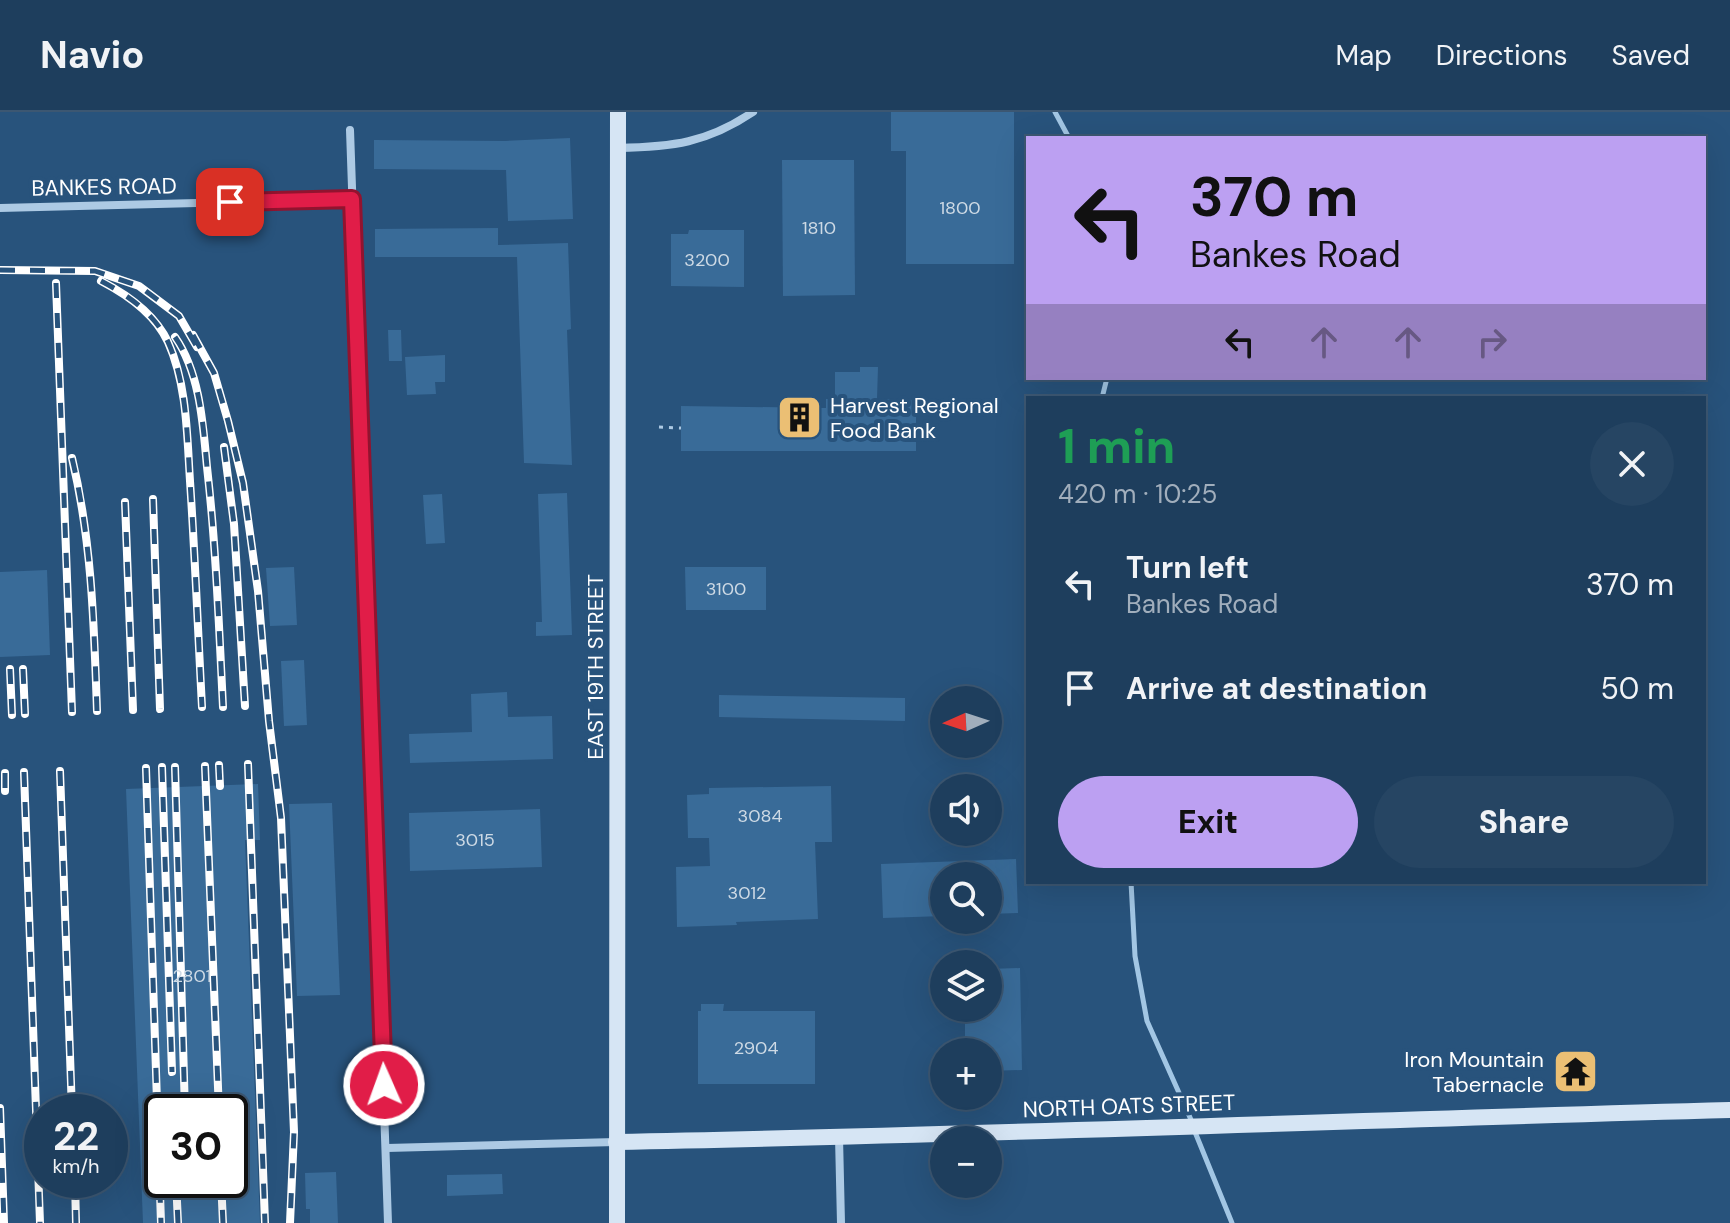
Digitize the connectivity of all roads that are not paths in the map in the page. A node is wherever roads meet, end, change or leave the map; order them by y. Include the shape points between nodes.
1 (618, 112) edge
2 (753, 112) edge
3 (350, 130) dead end
4 (618, 148) junction
5 (352, 199) junction
6 (0, 208) edge
7 (1730, 1110) edge
8 (839, 1137) junction
9 (616, 1142) junction
10 (387, 1148) junction
11 (388, 1223) edge
12 (617, 1223) edge
13 (841, 1223) edge

1 - 4 street, EAST 19TH STREET
2 - 4 street via 681,145
3 - 5 street
4 - 9 street, EAST 19TH STREET
5 - 6 street, BANKES ROAD
5 - 10 street
7 - 8 street, NORTH OATS STREET
8 - 9 street, NORTH OATS STREET
8 - 13 street
9 - 10 street, NORTH OATS STREET
9 - 12 street, EAST 19TH STREET
10 - 11 street

